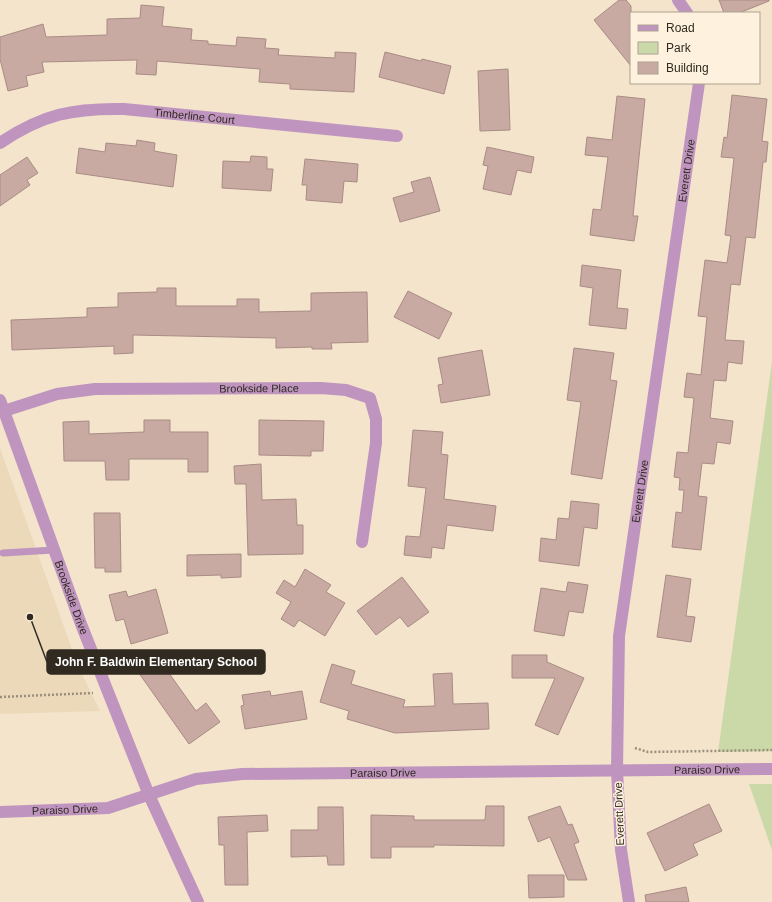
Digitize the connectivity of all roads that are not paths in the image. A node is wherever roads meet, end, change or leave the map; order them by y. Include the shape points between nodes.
1 (678, 0) edge
2 (686, 12) edge
3 (699, 84) edge
4 (397, 136) dead end
5 (0, 143) edge
6 (0, 400) edge
7 (4, 411) junction
8 (362, 542) dead end
9 (54, 550) junction
10 (3, 553) dead end
11 (772, 769) edge
12 (617, 770) junction
13 (149, 795) junction
14 (0, 812) edge
15 (198, 902) edge
16 (629, 902) edge

1 - 2 street
3 - 12 street, Everett Drive via 619,636
4 - 5 street, Timberline Court via 124,109 91,108 58,114 22,128
6 - 7 street, Brookside Drive
7 - 8 street, Brookside Place via 57,394 94,389 321,388 346,390 370,398 376,419 376,443
7 - 9 street, Brookside Drive
9 - 10 lane
9 - 13 street, Brookside Drive
11 - 12 street, Paraiso Drive
12 - 13 street, Paraiso Drive via 242,774 196,779
12 - 16 street, Everett Drive via 620,850
13 - 14 street, Paraiso Drive via 108,808
13 - 15 street, Brookside Drive

